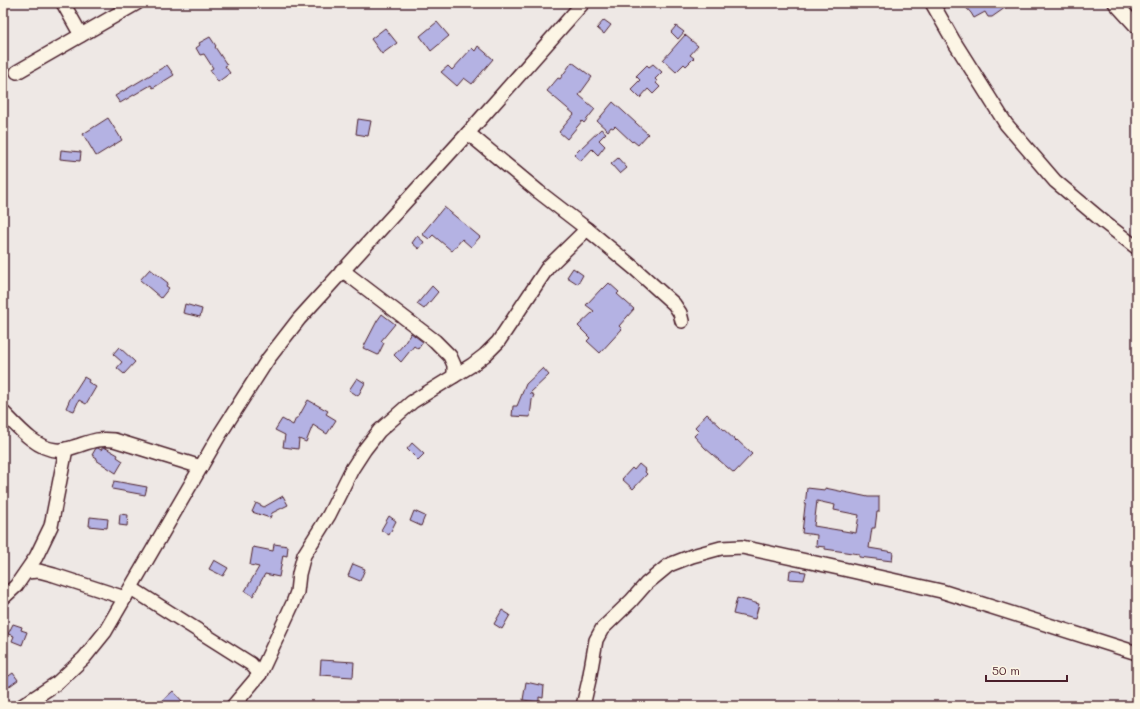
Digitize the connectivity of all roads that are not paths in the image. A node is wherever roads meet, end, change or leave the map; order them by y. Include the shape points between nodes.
1 (63, 3) edge
2 (137, 3) edge
3 (932, 3) edge
4 (1115, 3) edge
5 (579, 4) edge
6 (1137, 27) edge
7 (81, 35) junction
8 (17, 72) dead end
9 (468, 133) junction
10 (587, 229) junction
11 (1137, 248) edge
12 (342, 270) junction
13 (682, 321) dead end
14 (454, 376) junction
15 (3, 412) edge
16 (66, 449) junction
17 (201, 467) junction
18 (26, 572) junction
19 (128, 593) junction
20 (3, 598) edge
21 (1137, 653) edge
22 (260, 674) junction
23 (22, 706) edge
24 (233, 706) edge
25 (583, 706) edge

1 - 7 street
2 - 7 street
3 - 11 street via 1006,124 1055,181
4 - 6 street
5 - 9 street
7 - 8 street
9 - 10 street
9 - 12 street
10 - 13 street via 674,304 680,312
10 - 14 street via 548,267 498,342 485,355
12 - 14 street via 450,356 454,365
12 - 17 street via 298,319 268,359
14 - 22 street via 412,402 380,431 361,454 329,515 304,555 293,603
15 - 16 street via 33,441 46,448
16 - 17 street via 97,439 114,440
16 - 18 street via 51,526
17 - 19 street
18 - 19 street via 54,574
18 - 20 street
19 - 22 street via 250,664
19 - 23 street via 105,632 84,658 57,683
21 - 25 street via 941,591 742,547 721,548 669,564 602,628 596,640
22 - 24 street

